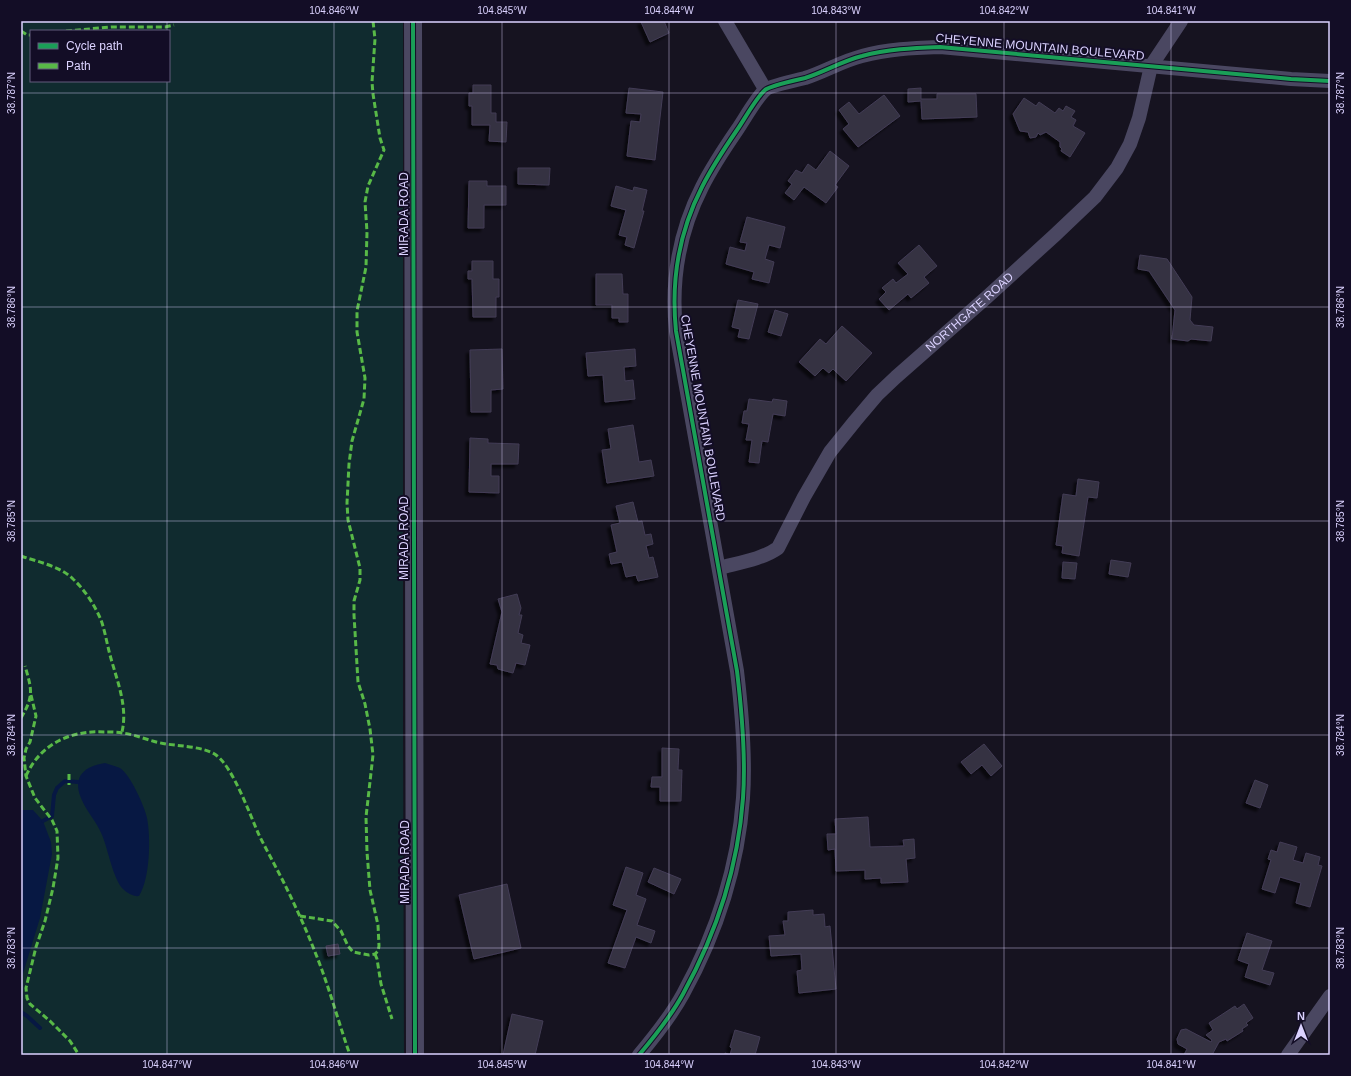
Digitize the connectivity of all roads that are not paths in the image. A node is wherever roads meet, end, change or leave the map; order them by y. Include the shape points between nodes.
1 (413, 21) edge
2 (725, 21) edge
3 (1181, 21) edge
4 (1151, 66) junction
5 (1330, 81) edge
6 (765, 89) junction
7 (719, 568) junction
8 (1330, 996) edge
9 (415, 1055) edge
10 (639, 1055) edge
11 (1288, 1055) edge

1 - 9 street, MIRADA ROAD
2 - 6 street
3 - 4 street, NORTHGATE ROAD
4 - 5 street, CHEYENNE MOUNTAIN BOULEVARD
4 - 6 street, CHEYENNE MOUNTAIN BOULEVARD via 940,47 905,48 861,56
4 - 7 street, NORTHGATE ROAD via 1130,144 1117,168 1095,197 877,395 830,452 778,548 764,555
6 - 7 street, CHEYENNE MOUNTAIN BOULEVARD via 715,162 702,187 691,212 676,273 676,331
7 - 10 street, CHEYENNE MOUNTAIN BOULEVARD via 737,671 742,732 743,798 735,853 716,925 701,958 683,994 660,1030
8 - 11 street

